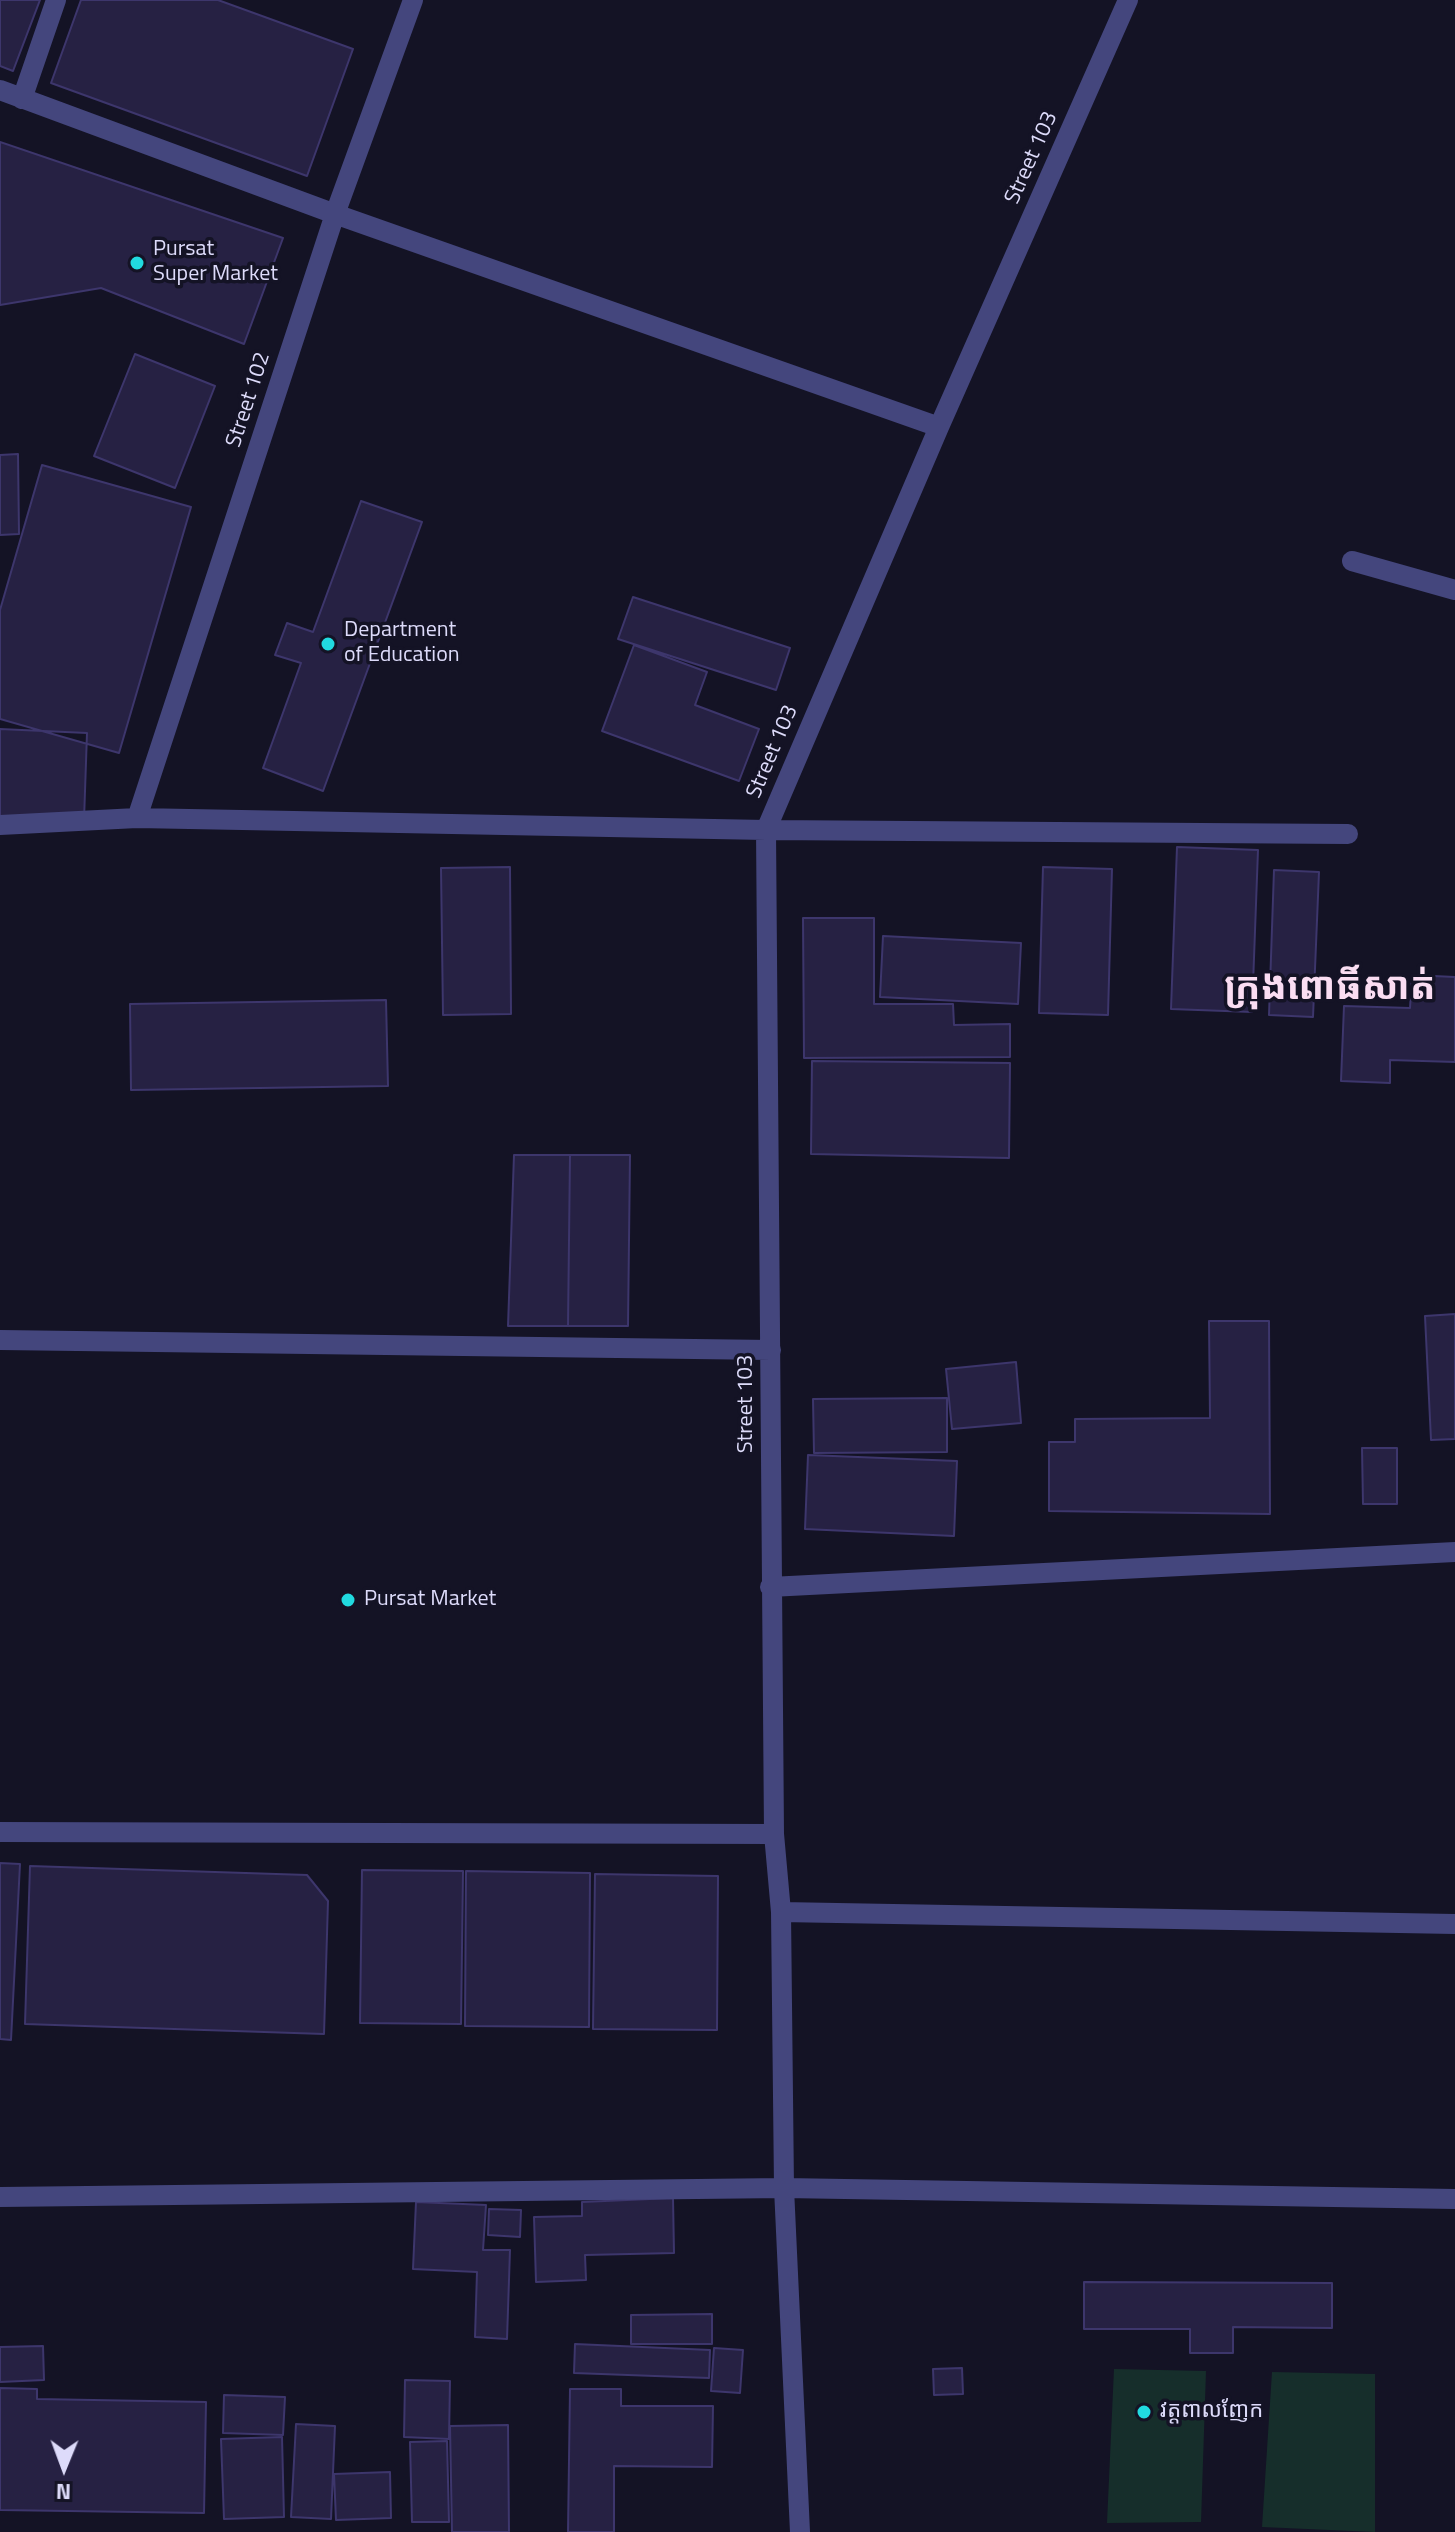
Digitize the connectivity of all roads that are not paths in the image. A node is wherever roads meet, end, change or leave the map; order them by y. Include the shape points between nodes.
1 (56, 0) edge
2 (413, 0) edge
3 (1128, 0) edge
4 (0, 90) edge
5 (22, 99) junction
6 (335, 214) junction
7 (939, 427) junction
8 (1352, 561) dead end
9 (1455, 590) edge
10 (137, 818) junction
11 (0, 825) edge
12 (766, 830) junction
13 (1348, 834) dead end
14 (0, 1340) edge
15 (771, 1350) junction
16 (1455, 1552) edge
17 (770, 1587) junction
18 (0, 1832) edge
19 (774, 1834) junction
20 (781, 1912) junction
21 (1455, 1924) edge
22 (784, 2188) junction
23 (0, 2197) edge
24 (1455, 2199) edge
25 (800, 2532) edge

1 - 5 street
2 - 6 street, Street 102
3 - 7 street, Street 103
4 - 5 street
5 - 6 street
6 - 7 street
6 - 10 street, Street 102
7 - 12 street, Street 103
8 - 9 street
10 - 11 street
10 - 12 street
12 - 13 street
12 - 15 street, Street 103
14 - 15 street
15 - 17 street, Street 103
16 - 17 street
17 - 19 street, Street 103
18 - 19 street
19 - 20 street, Street 103
20 - 21 street
20 - 22 street, Street 103
22 - 23 street
22 - 24 street
22 - 25 street, Street 103

